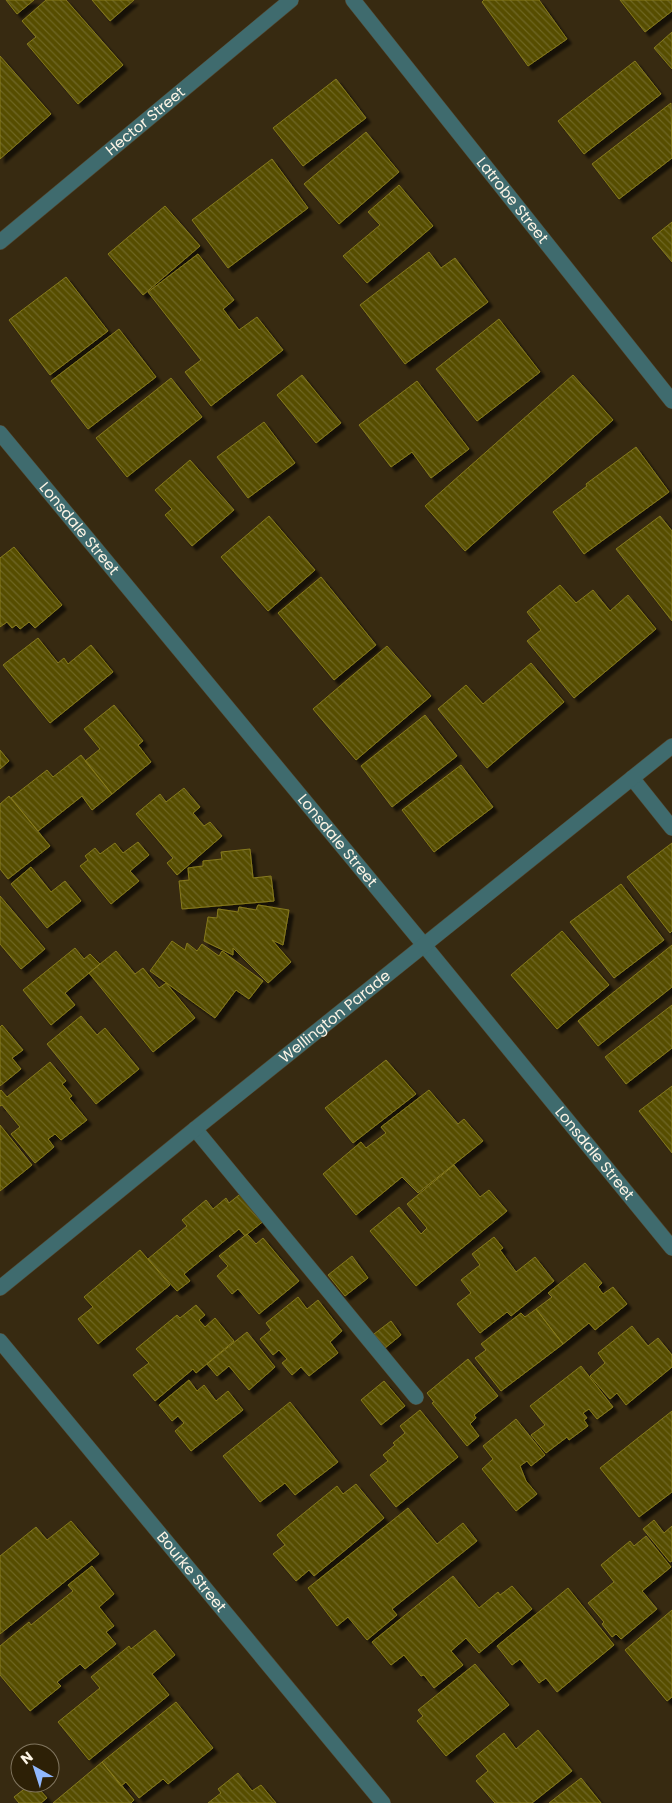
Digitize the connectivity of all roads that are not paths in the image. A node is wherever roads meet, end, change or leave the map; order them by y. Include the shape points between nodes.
1 (291, 0) edge
2 (353, 0) edge
3 (0, 242) edge
4 (672, 401) edge
5 (0, 433) edge
6 (672, 746) edge
7 (632, 778) junction
8 (672, 828) edge
9 (424, 945) junction
10 (195, 1129) junction
11 (672, 1248) edge
12 (0, 1288) edge
13 (0, 1341) edge
14 (416, 1397) dead end
15 (383, 1803) edge

1 - 3 street, Hector Street
2 - 4 street, Latrobe Street
5 - 9 street, Lonsdale Street
6 - 7 street, Wellington Parade
7 - 8 street
7 - 9 street, Wellington Parade
9 - 10 street, Wellington Parade
9 - 11 street, Lonsdale Street
10 - 12 street, Wellington Parade
10 - 14 street
13 - 15 street, Bourke Street

